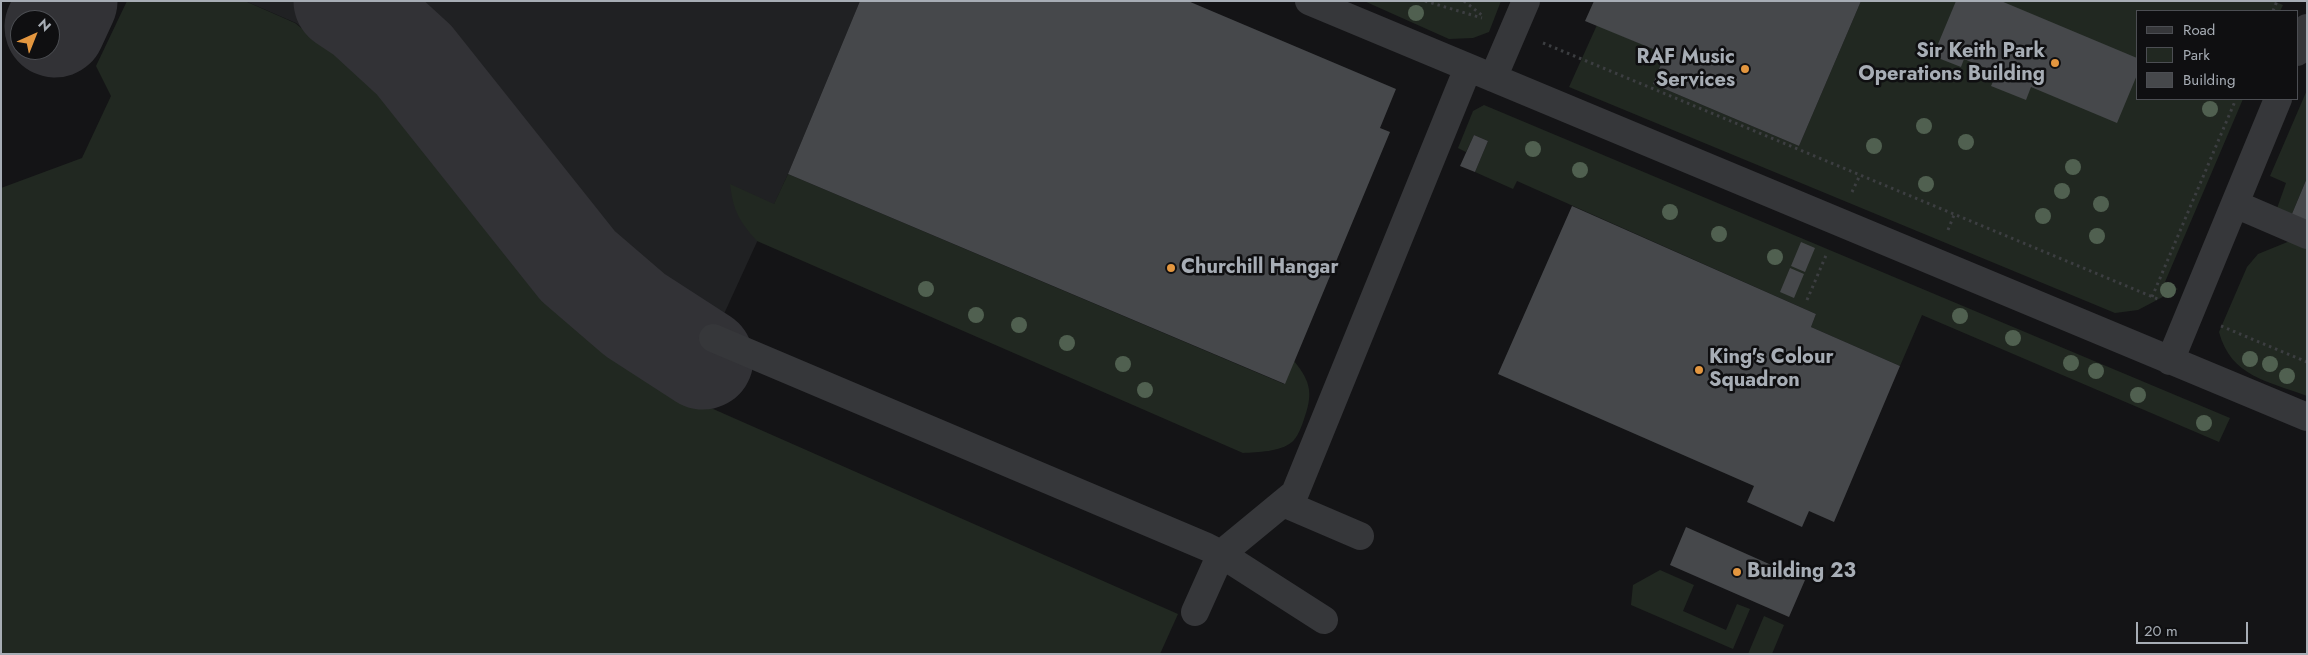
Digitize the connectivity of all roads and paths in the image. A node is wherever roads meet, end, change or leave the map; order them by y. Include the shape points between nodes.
1 (1309, 1) edge
2 (1425, 1) edge
3 (1464, 1) edge
4 (1526, 1) edge
5 (2307, 28) edge
6 (1514, 30) junction
7 (2298, 50) edge
8 (1468, 68) junction
9 (1493, 78) junction
10 (2236, 100) edge
11 (2278, 100) edge
12 (2235, 204) junction
13 (2307, 235) edge
14 (2152, 297) junction
15 (2190, 313) junction
16 (713, 338) dead end
17 (2170, 361) junction
18 (2307, 362) edge
19 (2307, 417) edge
20 (1283, 503) junction
21 (1360, 536) dead end
22 (1221, 554) junction
23 (1195, 612) dead end
24 (1324, 620) dead end

1 - 8 street
2 - 3 path via 1488,19
4 - 6 street
5 - 7 street
6 - 9 street
6 - 14 path
8 - 9 street
8 - 20 street via 1295,493
9 - 17 street
10 - 14 path
11 - 12 street
12 - 13 street
12 - 15 street
14 - 15 path
15 - 17 street
15 - 18 path
16 - 22 street
17 - 19 street
20 - 21 street
20 - 22 street
22 - 23 street
22 - 24 street

